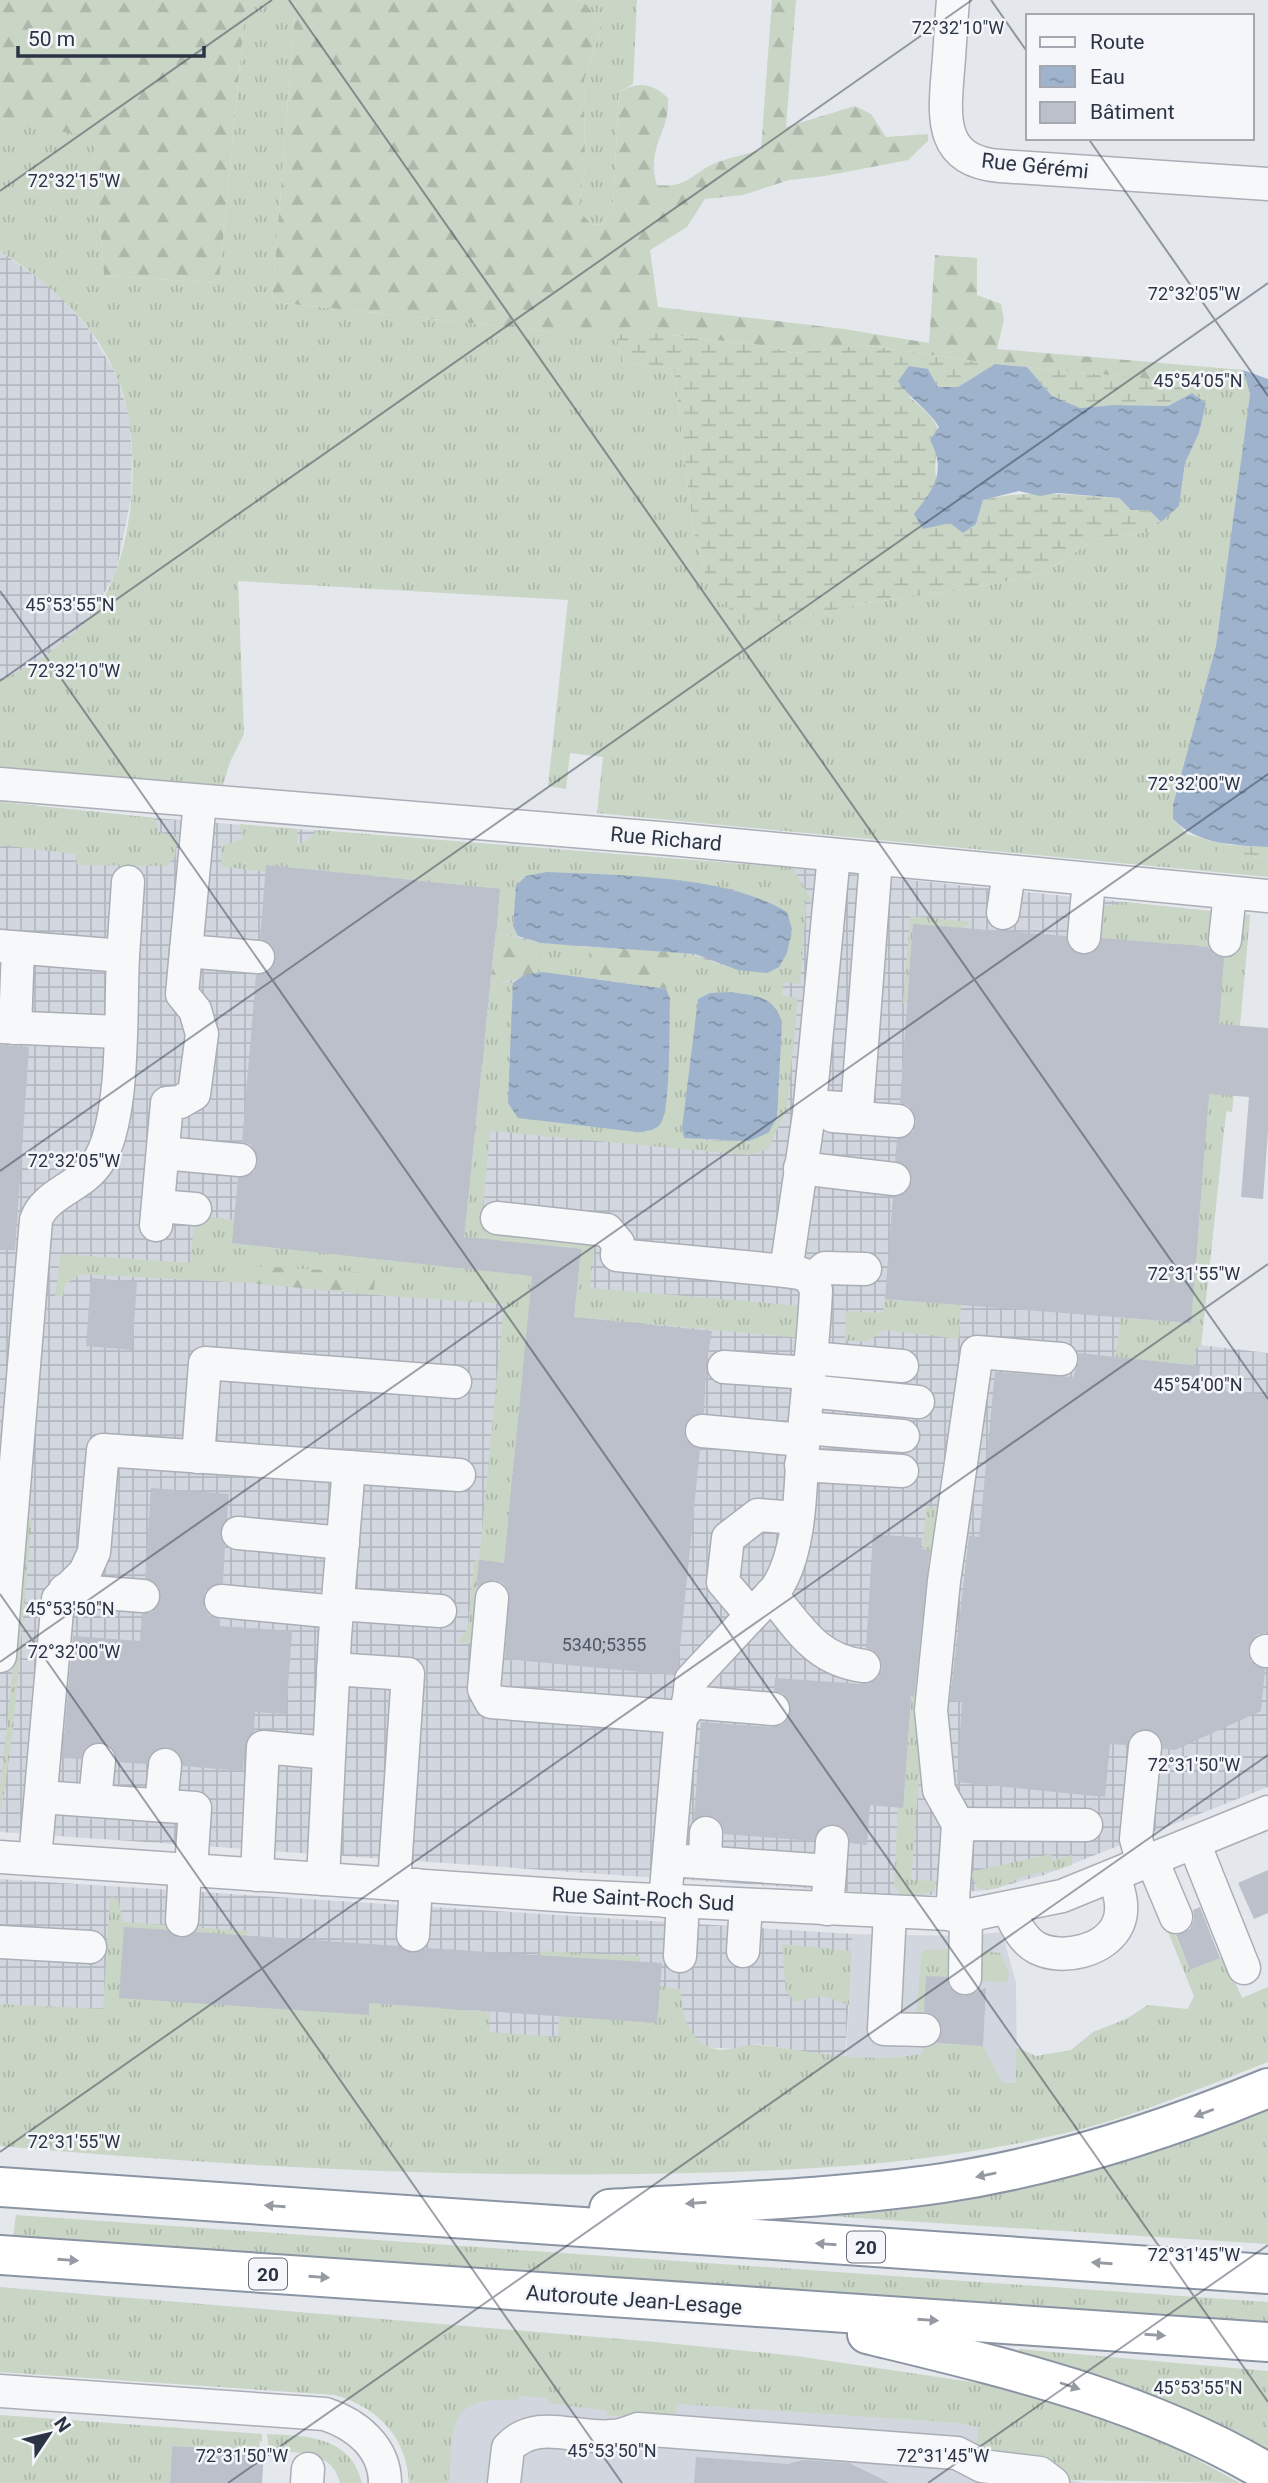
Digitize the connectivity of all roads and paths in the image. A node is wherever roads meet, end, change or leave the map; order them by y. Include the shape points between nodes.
1 (953, 0) edge
2 (1268, 184) edge
3 (0, 784) edge
4 (200, 801) junction
5 (834, 855) junction
6 (876, 860) junction
7 (1009, 872) junction
8 (1088, 880) junction
9 (128, 881) dead end
10 (1230, 893) junction
11 (1268, 896) edge
12 (1003, 913) dead end
13 (1084, 937) dead end
14 (1225, 940) dead end
15 (9, 947) edge
16 (186, 951) junction
17 (123, 956) junction
18 (258, 957) dead end
19 (7, 1028) edge
20 (119, 1032) junction
21 (809, 1110) junction
22 (898, 1121) dead end
23 (163, 1153) junction
24 (240, 1160) dead end
25 (800, 1168) junction
26 (894, 1179) dead end
27 (195, 1209) dead end
28 (497, 1218) dead end
29 (865, 1269) dead end
30 (799, 1275) junction
31 (1061, 1359) dead end
32 (902, 1366) dead end
33 (724, 1367) dead end
34 (809, 1374) junction
35 (455, 1382) dead end
36 (918, 1402) dead end
37 (702, 1431) dead end
38 (904, 1436) dead end
39 (803, 1445) junction
40 (198, 1457) junction
41 (349, 1467) junction
42 (902, 1471) dead end
43 (459, 1475) dead end
44 (796, 1518) junction
45 (238, 1533) dead end
46 (343, 1543) junction
47 (65, 1590) junction
48 (143, 1596) dead end
49 (492, 1598) dead end
50 (222, 1601) dead end
51 (761, 1604) junction
52 (337, 1608) junction
53 (440, 1611) dead end
54 (0, 1656) edge
55 (864, 1667) dead end
56 (333, 1669) junction
57 (773, 1709) dead end
58 (685, 1710) junction
59 (1145, 1747) dead end
60 (329, 1753) junction
61 (99, 1760) dead end
62 (165, 1765) dead end
63 (41, 1797) junction
64 (95, 1800) junction
65 (161, 1805) junction
66 (1268, 1812) edge
67 (958, 1824) junction
68 (1086, 1825) dead end
69 (694, 1833) junction
70 (1194, 1843) junction
71 (0, 1857) edge
72 (35, 1859) junction
73 (668, 1860) junction
74 (1148, 1862) junction
75 (188, 1870) junction
76 (257, 1875) junction
77 (1114, 1876) junction
78 (323, 1879) junction
79 (405, 1885) junction
80 (674, 1901) junction
81 (746, 1905) junction
82 (827, 1909) junction
83 (1008, 1909) junction
84 (890, 1913) junction
85 (959, 1915) junction
86 (1176, 1917) dead end
87 (182, 1920) dead end
88 (413, 1935) dead end
89 (0, 1942) edge
90 (90, 1947) dead end
91 (743, 1951) dead end
92 (680, 1956) dead end
93 (1244, 1968) dead end
94 (965, 1978) dead end
95 (924, 2030) dead end
96 (1268, 2088) edge
97 (0, 2186) edge
98 (464, 2219) junction
99 (0, 2255) edge
100 (1268, 2274) edge
101 (762, 2309) junction
102 (1268, 2342) edge
103 (0, 2391) edge
104 (1268, 2473) edge
105 (386, 2483) edge
106 (504, 2483) edge
107 (1053, 2483) edge

1 - 2 street, Rue Gérémi via 945,126 965,156 990,165
3 - 4 street, Rue Richard
4 - 5 street, Rue Richard
4 - 16 street
5 - 6 street, Rue Richard
5 - 21 street
6 - 7 street, Rue Richard
6 - 21 street via 857,1109
7 - 8 street, Rue Richard
7 - 12 street
8 - 10 street, Rue Richard
8 - 13 street
9 - 17 street
10 - 11 street, Rue Richard
10 - 14 street
15 - 17 street
15 - 19 street
16 - 18 street
16 - 23 street via 183,994 195,1010 202,1034 197,1089 189,1098 167,1103
17 - 20 street
19 - 20 street
20 - 54 street via 116,1105 105,1148 88,1174 45,1204 36,1220
21 - 22 street
21 - 25 street
23 - 24 street
23 - 27 street via 157,1215
25 - 26 street
25 - 30 street
28 - 30 street via 607,1230 618,1244 617,1255
29 - 30 street via 825,1268
30 - 34 street via 816,1290
31 - 67 street via 977,1352 944,1581 931,1710 939,1790
32 - 34 street
33 - 34 street
34 - 36 street
34 - 39 street
35 - 40 street via 205,1363
37 - 39 street
38 - 39 street
39 - 42 street
39 - 44 street
40 - 41 street
40 - 47 street via 103,1450 94,1552 85,1572
41 - 43 street
41 - 46 street
44 - 51 street via 785,1574
44 - 51 street via 758,1515 727,1538 723,1582
45 - 46 street
46 - 52 street
47 - 48 street
47 - 63 street via 58,1599
49 - 58 street via 484,1689 491,1702
50 - 52 street
51 - 55 street via 822,1653
51 - 58 street via 691,1679
52 - 53 street
52 - 56 street
56 - 60 street
56 - 79 street via 408,1674
57 - 58 street
58 - 69 street
59 - 74 street via 1136,1839
60 - 76 street via 262,1747
60 - 78 street
61 - 64 street
62 - 65 street
63 - 64 street
63 - 72 street
64 - 65 street
65 - 75 street via 195,1808
66 - 70 street, Rue Saint-Roch Sud
67 - 68 street
67 - 85 street
69 - 73 street
69 - 73 street
69 - 82 street via 831,1857
70 - 74 street, Rue Saint-Roch Sud
70 - 93 street
71 - 72 street, Rue Saint-Roch Sud
72 - 75 street, Rue Saint-Roch Sud
73 - 80 street
74 - 77 street, Rue Saint-Roch Sud
74 - 86 street
75 - 76 street, Rue Saint-Roch Sud
75 - 87 street
76 - 78 street, Rue Saint-Roch Sud
77 - 83 street, Rue Saint-Roch Sud via 1062,1896
77 - 83 street via 1120,1896 1119,1922 1104,1940 1082,1951 1052,1953 1036,1947 1018,1929
78 - 79 street, Rue Saint-Roch Sud
79 - 80 street, Rue Saint-Roch Sud
79 - 88 street
80 - 81 street, Rue Saint-Roch Sud
80 - 92 street
81 - 82 street, Rue Saint-Roch Sud
81 - 91 street
82 - 84 street, Rue Saint-Roch Sud
83 - 85 street, Rue Saint-Roch Sud
84 - 85 street, Rue Saint-Roch Sud
84 - 95 street via 884,2029
85 - 94 street
89 - 90 street
96 -> 98 highway via 1082,2153 943,2183 873,2192
98 -> 97 highway, 20
100 -> 98 highway, 20
99 -> 101 highway, Autoroute Jean-Lesage / 20
101 -> 102 highway, Autoroute Jean-Lesage / 20
101 -> 104 highway via 1065,2385 1182,2428
103 - 105 street via 325,2414 356,2428 368,2440 382,2464
106 - 107 street via 508,2448 527,2433 612,2436 638,2429 957,2453 982,2466 1040,2473

